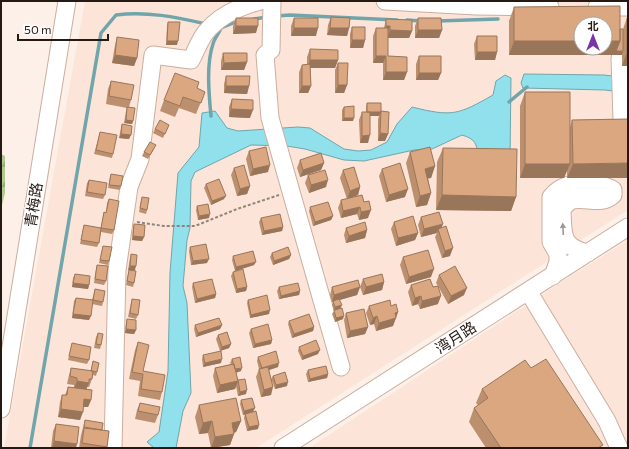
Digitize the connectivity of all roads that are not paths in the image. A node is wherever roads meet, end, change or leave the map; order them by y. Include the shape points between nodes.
1 (67, 1) edge
2 (260, 1) edge
3 (272, 1) edge
4 (385, 1) edge
5 (628, 4) edge
6 (620, 58) dead end
7 (628, 120) edge
8 (628, 228) edge
9 (588, 253) junction
10 (553, 276) junction
11 (528, 291) junction
12 (341, 367) dead end
13 (1, 409) edge
14 (113, 448) edge
15 (283, 448) edge
16 (619, 448) edge

1 - 13 street, 青梅路
2 - 14 street via 219,19 205,32 191,60 153,55 140,159 129,187 117,270
3 - 12 street via 270,50 265,55 270,118
4 - 5 street via 476,6 628,7
6 - 7 street via 622,121
8 - 9 street, 湾月路
9 - 10 street, 湾月路
9 -> 10 street via 570,246 563,236 562,208 572,200 609,199 613,195 613,190 609,186 571,184 556,191 551,197 551,242 558,254
10 - 11 street, 湾月路
11 - 15 street, 湾月路
11 - 16 street via 607,421

